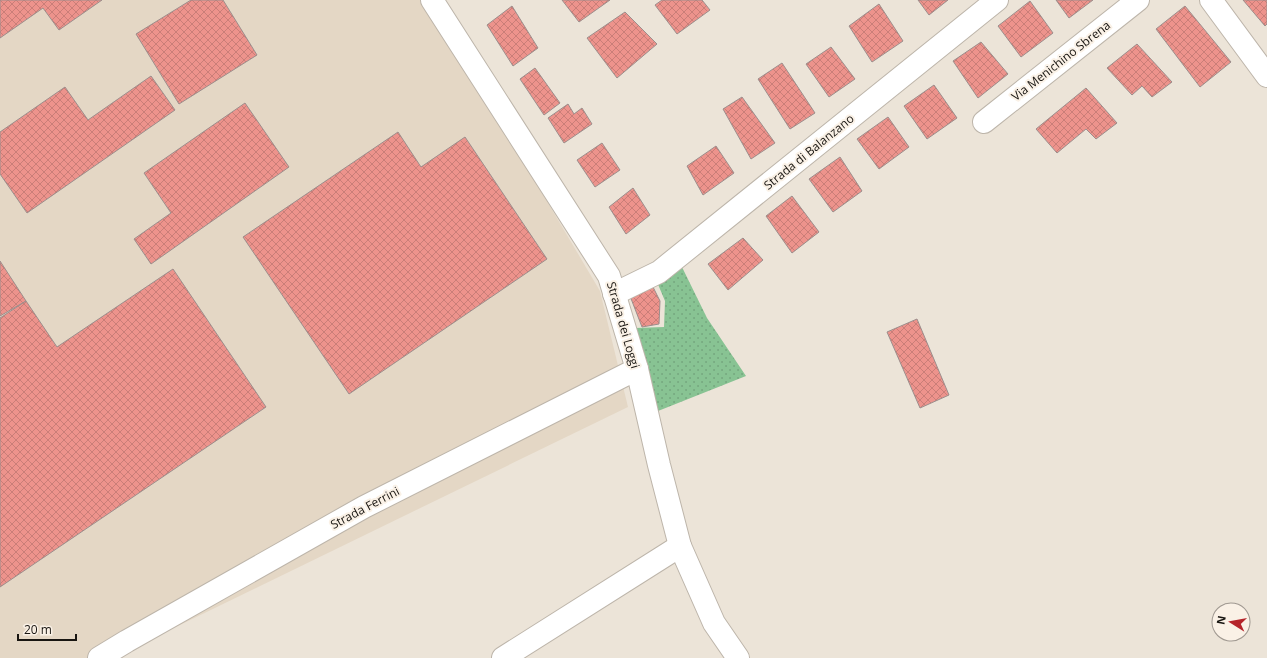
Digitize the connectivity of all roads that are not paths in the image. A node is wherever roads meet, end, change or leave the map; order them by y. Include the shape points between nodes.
1 (997, 0) edge
2 (1138, 0) edge
3 (1211, 0) edge
4 (435, 1) edge
5 (1267, 76) edge
6 (984, 122) dead end
7 (614, 294) junction
8 (637, 370) junction
9 (680, 546) junction
10 (99, 658) edge
11 (503, 658) edge
12 (738, 658) edge

1 - 7 street, Strada di Balanzano via 659,272
2 - 6 street, Via Menichino Sbrena
3 - 5 street
4 - 7 street, Strada dei Loggi via 609,276
7 - 8 street, Strada dei Loggi
8 - 9 street, Strada dei Loggi
8 - 10 street, Strada Ferrini via 364,507
9 - 11 street
9 - 12 street, Strada dei Loggi via 714,623

